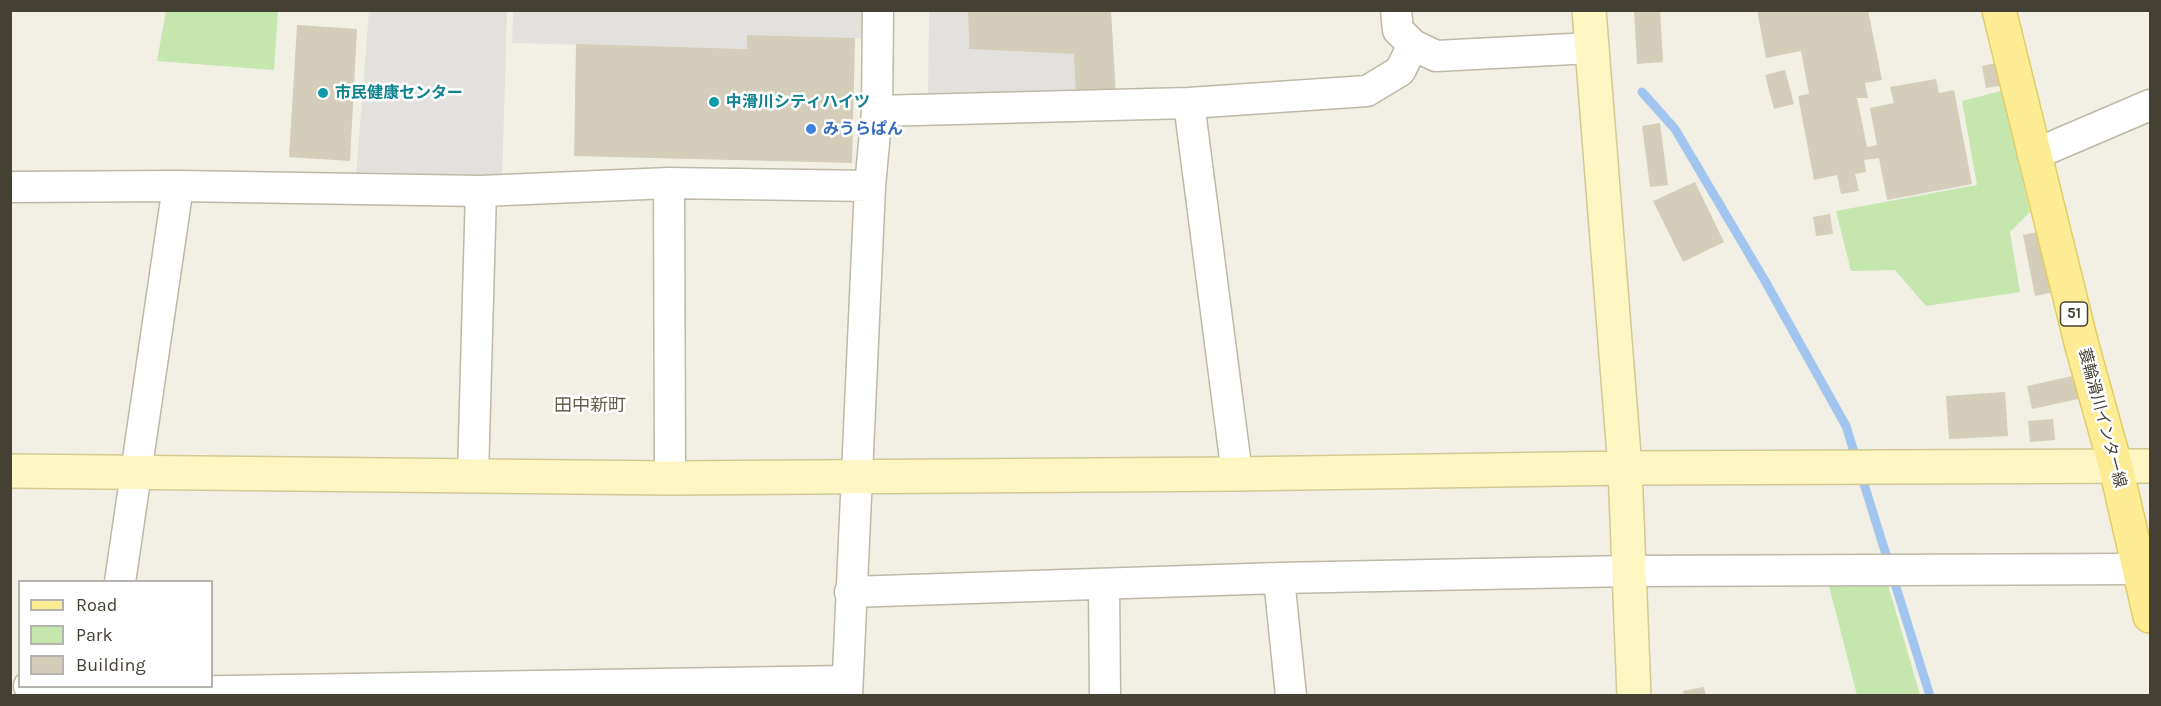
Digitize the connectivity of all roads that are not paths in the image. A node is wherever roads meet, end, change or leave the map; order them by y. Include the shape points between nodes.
1 (878, 10) edge
2 (1396, 10) edge
3 (1589, 10) edge
4 (1999, 10) edge
5 (1413, 45) junction
6 (1592, 48) junction
7 (1189, 103) junction
8 (2151, 105) edge
9 (877, 111) junction
10 (2033, 155) junction
11 (669, 183) junction
12 (178, 186) junction
13 (870, 186) junction
14 (10, 187) edge
15 (481, 191) junction
16 (2151, 466) edge
17 (1625, 468) junction
18 (2116, 468) junction
19 (138, 470) junction
20 (10, 471) edge
21 (1237, 474) junction
22 (473, 475) junction
23 (669, 477) junction
24 (858, 477) junction
25 (2139, 569) junction
26 (1630, 571) junction
27 (1279, 578) junction
28 (120, 580) edge
29 (1104, 584) junction
30 (850, 592) junction
31 (2151, 616) edge
32 (44, 688) edge
33 (847, 688) edge
34 (476, 691) edge
35 (105, 692) edge
36 (1105, 696) edge
37 (1291, 696) edge
38 (1634, 696) edge

1 - 9 street
2 - 5 street via 1398,30
3 - 6 street
4 - 10 main road, 蓑輪滑川インター線 / 51
5 - 6 street via 1436,56
5 - 7 street via 1400,70 1367,91
6 - 17 street
7 - 9 street
7 - 21 street
8 - 10 street
9 - 13 street
10 - 18 main road, 蓑輪滑川インター線 / 51
11 - 13 street
11 - 15 street
11 - 23 street
12 - 14 street
12 - 15 street
12 - 19 street
13 - 24 street
15 - 22 street
16 - 18 street
17 - 18 street
17 - 21 street
17 - 26 street
18 - 25 main road, 蓑輪滑川インター線 / 51
19 - 20 street
19 - 22 street
19 - 28 street
21 - 24 street
22 - 23 street
23 - 24 street
24 - 30 street
25 - 26 street
25 - 31 main road, 蓑輪滑川インター線 / 51
26 - 27 street
26 - 38 street
27 - 29 street
27 - 37 street
29 - 30 street
29 - 36 street
30 - 33 street
32 - 35 street
33 - 34 street
34 - 35 street

